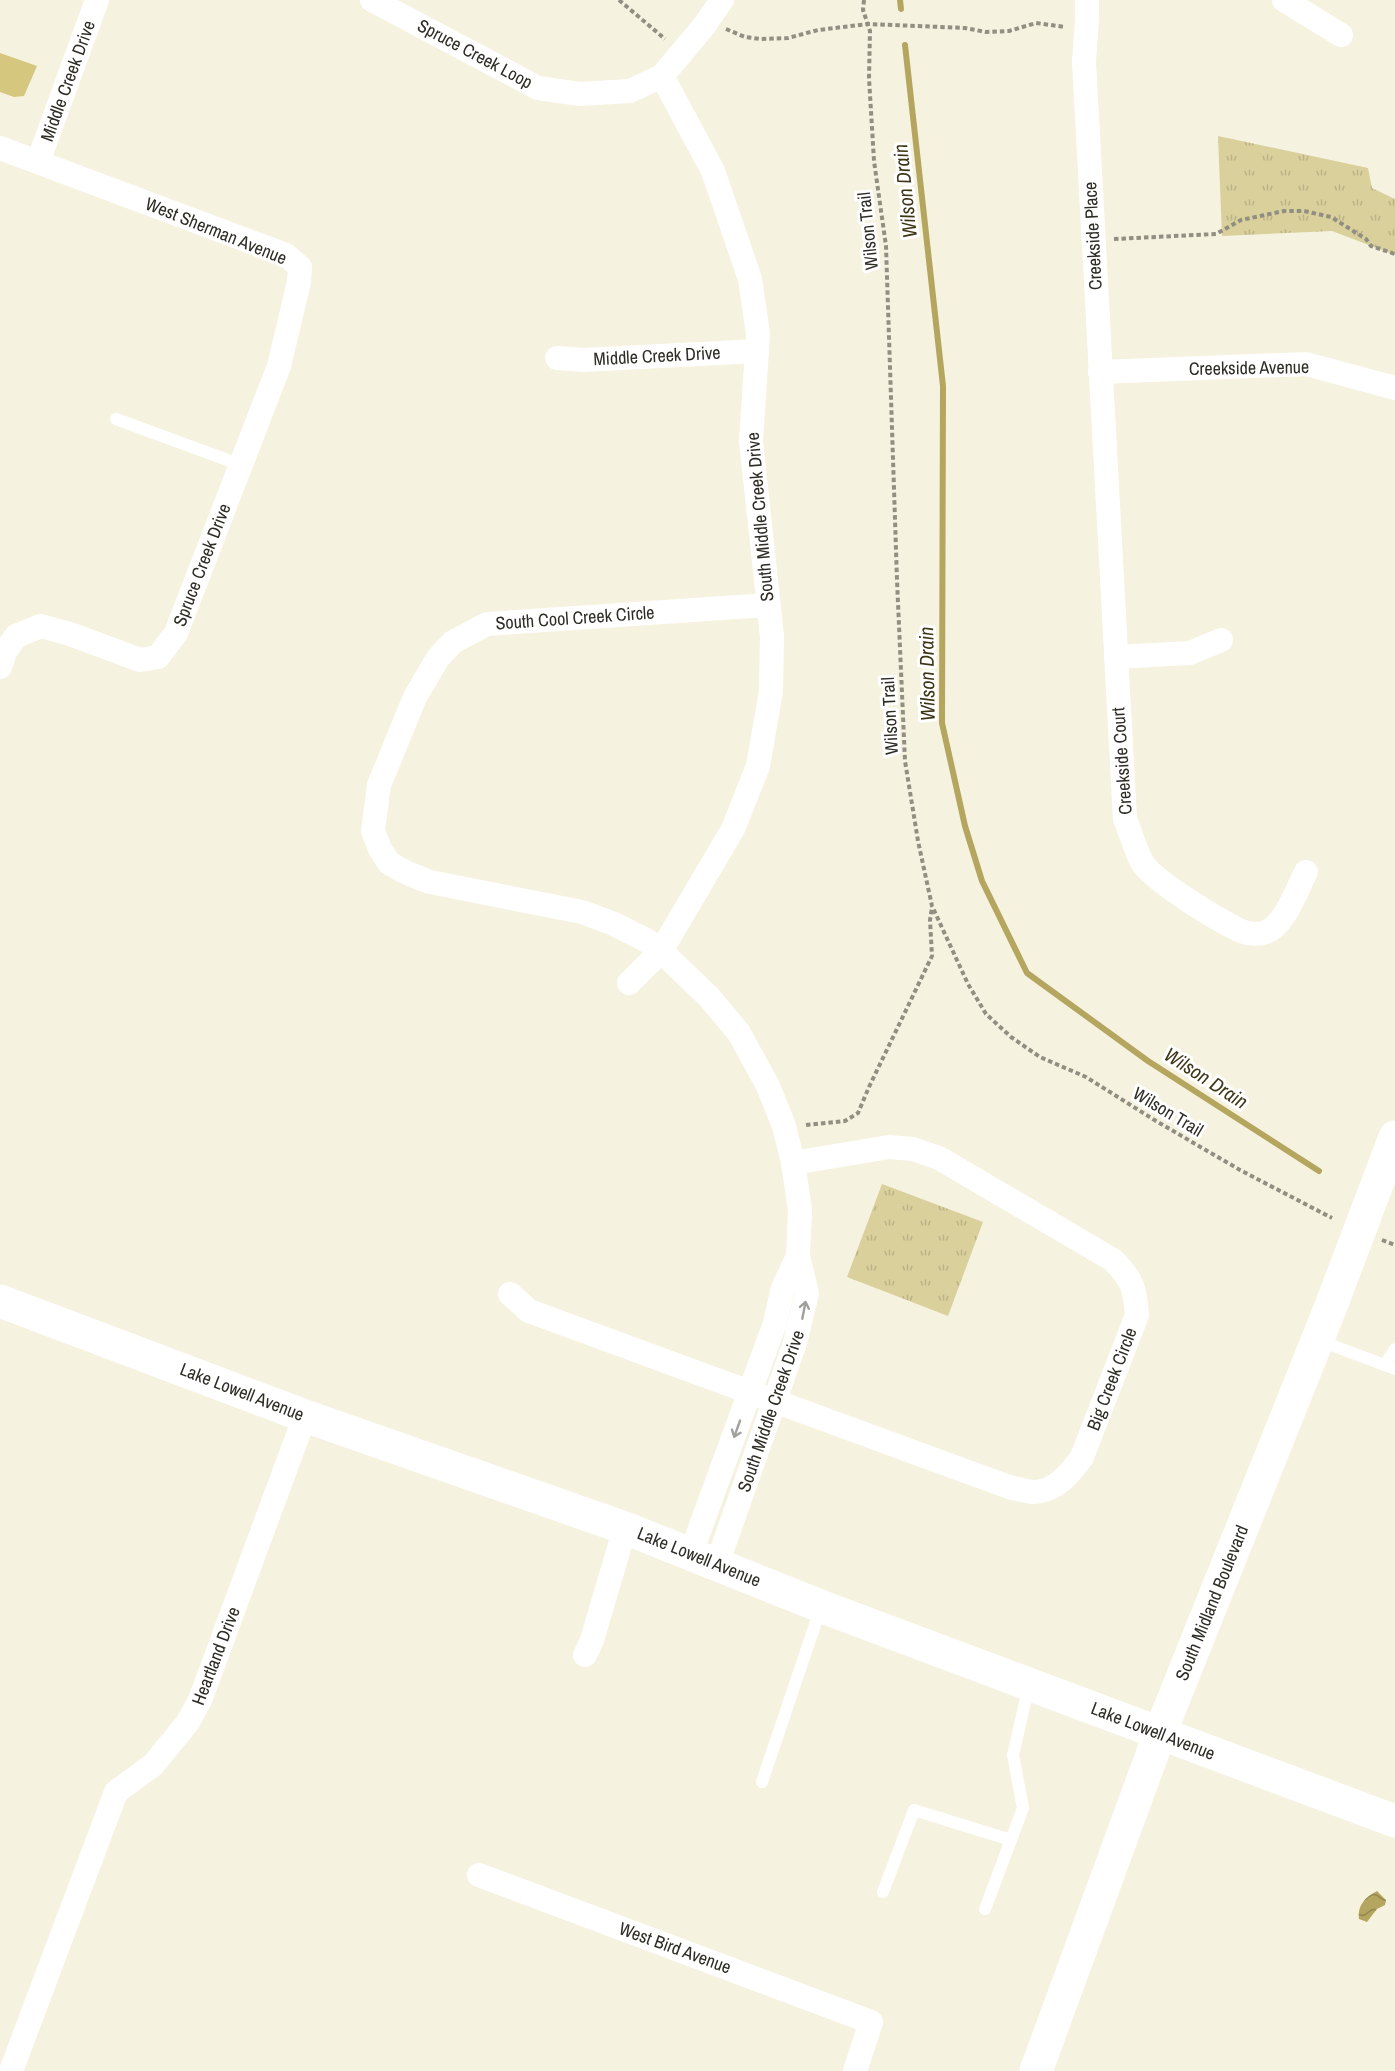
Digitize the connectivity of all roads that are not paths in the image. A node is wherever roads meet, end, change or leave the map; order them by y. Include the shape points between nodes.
1 (97, 0) edge
2 (372, 0) edge
3 (1087, 0) edge
4 (1284, 0) edge
5 (716, 9) edge
6 (1341, 35) dead end
7 (662, 76) junction
8 (0, 148) edge
9 (38, 162) junction
10 (757, 351) junction
11 (557, 358) dead end
12 (1100, 372) junction
13 (1395, 388) edge
14 (116, 419) dead end
15 (241, 465) junction
16 (1106, 472) joint
17 (768, 605) junction
18 (1221, 640) dead end
19 (1116, 657) junction
20 (0, 667) edge
21 (1306, 872) dead end
22 (661, 951) junction
23 (629, 983) dead end
24 (1395, 1137) edge
25 (793, 1163) junction
26 (798, 1256) junction
27 (510, 1294) dead end
28 (0, 1301) edge
29 (1317, 1339) junction
30 (1395, 1349) edge
31 (1390, 1367) edge
32 (751, 1391) junction
33 (775, 1400) junction
34 (305, 1416) junction
35 (625, 1528) junction
36 (704, 1559) junction
37 (821, 1606) junction
38 (585, 1655) dead end
39 (1029, 1684) junction
40 (1160, 1734) junction
41 (762, 1782) dead end
42 (1395, 1821) edge
43 (1011, 1840) junction
44 (479, 1875) dead end
45 (883, 1892) dead end
46 (985, 1909) dead end
47 (11, 2071) edge
48 (855, 2071) edge
49 (1036, 2071) edge

1 - 9 street, Middle Creek Drive
2 - 7 street, Spruce Creek Loop via 538,88 580,94 630,91
3 - 12 street, Creekside Place via 1084,61
4 - 6 street
5 - 7 street, Spruce Creek Loop
7 - 10 street, South Middle Creek Drive via 712,171 750,279
8 - 9 street
9 - 15 street, West Sherman Avenue via 286,255 300,267 279,366
10 - 11 street, Middle Creek Drive
10 - 17 street, South Middle Creek Drive via 751,441
12 - 13 street, Creekside Avenue via 1306,364
12 - 16 street, Creekside Place
14 - 15 lane
15 - 20 street, Spruce Creek Drive via 176,633 158,657 140,660 41,626 16,636
16 - 19 street, Creekside Court
17 - 22 street, South Middle Creek Drive via 771,691 758,766 733,829
17 - 22 street, South Cool Creek Circle via 487,624 453,642 438,658 415,697 379,785 373,831 389,863 430,882 582,912 614,924
18 - 19 street via 1190,653
19 - 21 street, Creekside Court via 1125,819 1143,863 1172,890 1241,931 1256,934 1265,933 1282,919
22 - 23 street, South Middle Creek Drive
22 - 25 street, South Middle Creek Drive via 709,997 739,1033 768,1086
24 - 29 main road, South Midland Boulevard
25 - 26 street, South Middle Creek Drive via 800,1210
25 - 33 street, Big Creek Circle via 889,1147 913,1149 939,1158 1113,1260 1129,1276 1136,1294 1137,1316 1082,1457 1055,1486 1034,1492 1009,1487
26 - 32 street, South Middle Creek Drive via 783,1288
33 -> 26 street, South Middle Creek Drive via 801,1324 807,1293
27 - 32 street, South Middle Creek Drive via 529,1311
28 - 34 main road, Lake Lowell Avenue
29 - 31 lane
29 - 40 main road, South Midland Boulevard
30 - 31 lane
32 - 33 street, Big Creek Circle
32 -> 36 street, South Middle Creek Drive
33 - 36 street, South Middle Creek Drive
34 - 35 main road, Lake Lowell Avenue
34 - 47 street, Heartland Drive via 200,1700 188,1722 153,1765 116,1792
35 - 36 main road, Lake Lowell Avenue
35 - 38 street
36 - 37 main road, Lake Lowell Avenue
37 - 39 main road, Lake Lowell Avenue
37 - 41 lane
39 - 40 main road, Lake Lowell Avenue
39 - 43 lane via 1013,1755 1023,1808
40 - 42 main road, Lake Lowell Avenue
40 - 49 main road, South Midland Boulevard
43 - 45 lane via 914,1810
43 - 46 lane
44 - 48 street, West Bird Avenue via 872,2022

